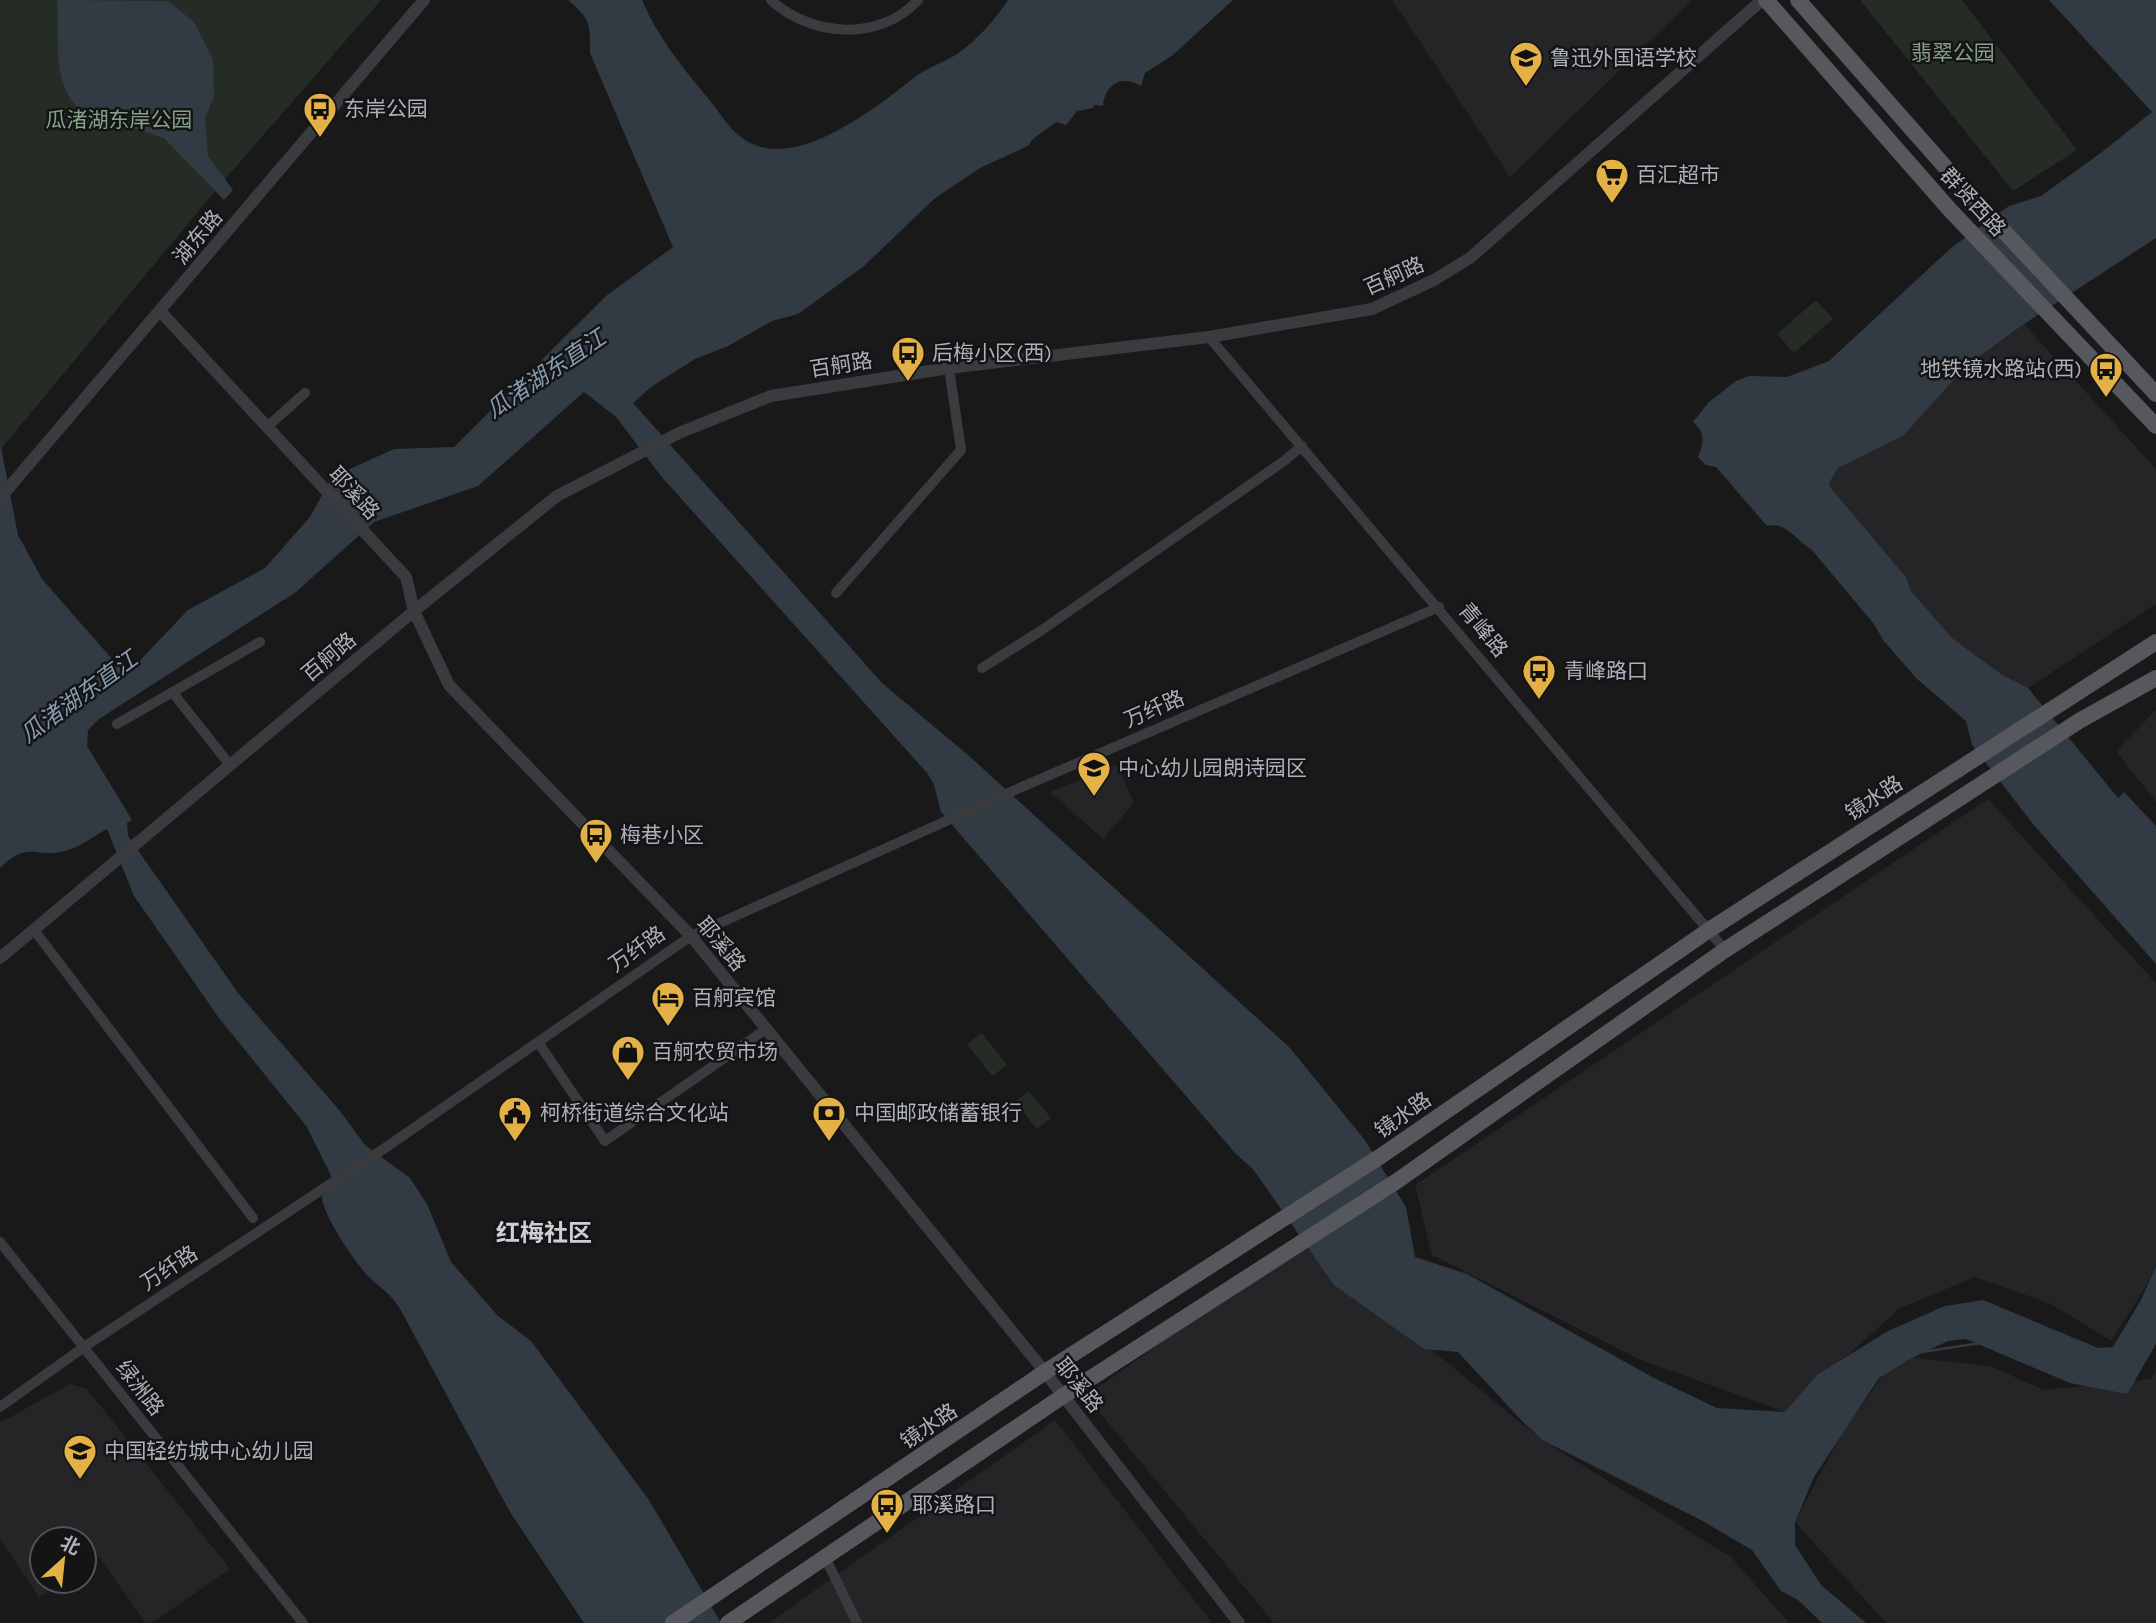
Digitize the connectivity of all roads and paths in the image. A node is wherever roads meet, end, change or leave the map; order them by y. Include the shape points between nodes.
1 (424, 0) edge
2 (771, 0) edge
3 (918, 0) edge
4 (1764, 0) edge
5 (1798, 0) edge
6 (160, 311) junction
7 (1209, 337) junction
8 (949, 368) junction
9 (305, 393) dead end
10 (2156, 394) edge
11 (2156, 426) edge
12 (267, 427) junction
13 (1302, 446) junction
14 (0, 498) edge
15 (836, 593) dead end
16 (1439, 607) junction
17 (414, 611) junction
18 (260, 642) dead end
19 (2156, 642) edge
20 (982, 668) dead end
21 (2156, 678) edge
22 (173, 692) junction
23 (117, 724) dead end
24 (230, 765) junction
25 (34, 930) junction
26 (1709, 930) junction
27 (691, 936) junction
28 (1725, 950) junction
29 (0, 958) edge
30 (766, 1029) junction
31 (537, 1042) junction
32 (253, 1218) dead end
33 (0, 1242) edge
34 (84, 1347) junction
35 (1045, 1373) junction
36 (1063, 1396) junction
37 (0, 1407) edge
38 (825, 1557) junction
39 (729, 1622) edge
40 (303, 1623) edge
41 (673, 1623) edge
42 (857, 1623) edge
43 (1239, 1623) edge

1 - 6 street, 湖东路
2 - 3 street via 820,26 862,30 884,24
4 - 7 street, 百舸路 via 1470,258 1434,280 1372,309
4 - 11 main road, 群贤西路 via 1950,210
5 - 10 main road, 群贤西路 via 1969,194
6 - 12 street, 耶溪路
6 - 14 street, 湖东路
7 - 8 street, 百舸路
7 - 13 street, 青峰路
8 - 15 street via 961,450
8 - 17 street, 百舸路 via 771,396 679,433 557,496
9 - 12 street
12 - 17 street, 耶溪路 via 406,577
13 - 16 street, 青峰路
13 - 20 street
16 - 26 street, 青峰路
16 - 27 street, 万纤路
17 - 24 street, 百舸路
17 - 27 street, 耶溪路 via 449,685
18 - 22 street
19 - 26 main road, 镜水路
21 - 28 main road via 2079,721
22 - 23 street
22 - 24 street
24 - 25 street, 百舸路
25 - 29 street, 百舸路
25 - 32 street
26 - 28 street, 青峰路
26 - 35 main road, 镜水路 via 1381,1156
27 - 30 street, 耶溪路
27 - 31 street, 万纤路
28 - 36 main road via 1397,1181
30 - 31 street via 606,1141
30 - 35 street, 耶溪路
31 - 34 street, 万纤路
33 - 34 street, 绿洲路
34 - 37 street, 万纤路
34 - 40 street, 绿洲路
35 - 36 street, 耶溪路
35 - 41 main road, 镜水路
36 - 38 main road
36 - 43 street, 耶溪路
38 - 39 main road
38 - 42 street

